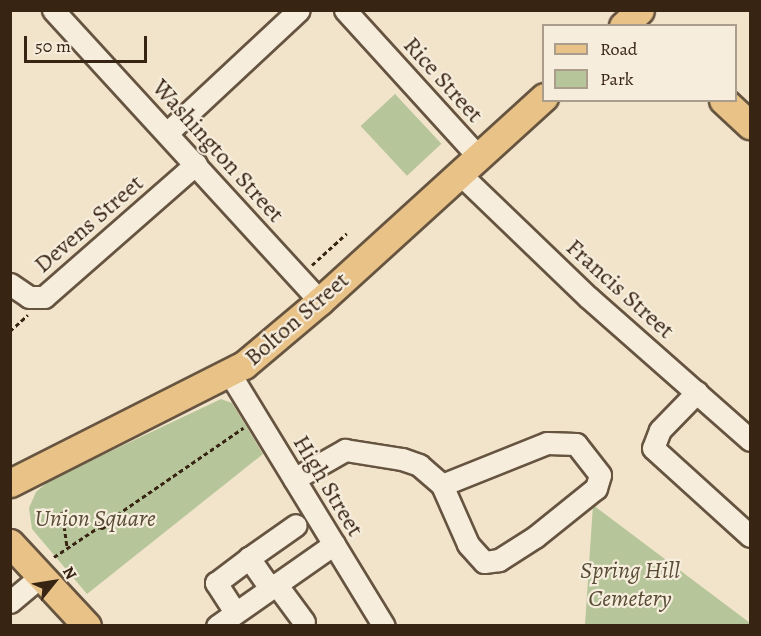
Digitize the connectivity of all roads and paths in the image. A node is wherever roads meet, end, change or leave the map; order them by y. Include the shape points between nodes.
1 (53, 10) edge
2 (299, 10) edge
3 (345, 10) edge
4 (542, 98) edge
5 (725, 102) edge
6 (750, 124) edge
7 (167, 133) junction
8 (196, 164) junction
9 (469, 165) junction
10 (347, 233) dead end
11 (312, 265) dead end
12 (10, 284) edge
13 (320, 301) junction
14 (29, 313) dead end
15 (10, 332) edge
16 (230, 374) junction
17 (697, 392) junction
18 (235, 434) dead end
19 (750, 440) edge
20 (294, 479) junction
21 (10, 483) edge
22 (442, 485) junction
23 (62, 511) dead end
24 (296, 525) dead end
25 (750, 536) edge
26 (10, 543) edge
27 (334, 544) junction
28 (67, 548) junction
29 (249, 558) junction
30 (47, 566) junction
31 (273, 586) junction
32 (10, 602) edge
33 (235, 612) junction
34 (303, 624) edge
35 (87, 625) edge
36 (217, 626) edge
37 (384, 626) edge

1 - 7 street, Washington Street
2 - 7 street
3 - 9 street, Rice Street
4 - 9 main road, Bolton Street
5 - 6 main road
7 - 8 street, Washington Street
8 - 12 street, Devens Street via 44,297 29,297
8 - 13 street, Washington Street
9 - 13 main road, Bolton Street
9 - 17 street, Francis Street via 588,297
10 - 11 path
13 - 16 main road, Bolton Street
14 - 15 path
16 - 20 street, High Street
16 - 21 main road, Bolton Street
17 - 19 street, Francis Street
17 - 25 street via 660,430 653,448
18 - 28 path
20 - 22 street via 345,450 402,459 418,465
20 - 27 street, High Street
22 - 22 street via 547,443 576,444 600,475 596,488 535,537 499,560 484,562 468,544
23 - 28 path
24 - 29 street
26 - 30 main road
27 - 31 street
27 - 37 street, High Street
28 - 30 path
29 - 31 street
29 - 33 street via 216,583
30 - 32 street
30 - 35 main road
31 - 33 street
31 - 34 street
33 - 36 street

